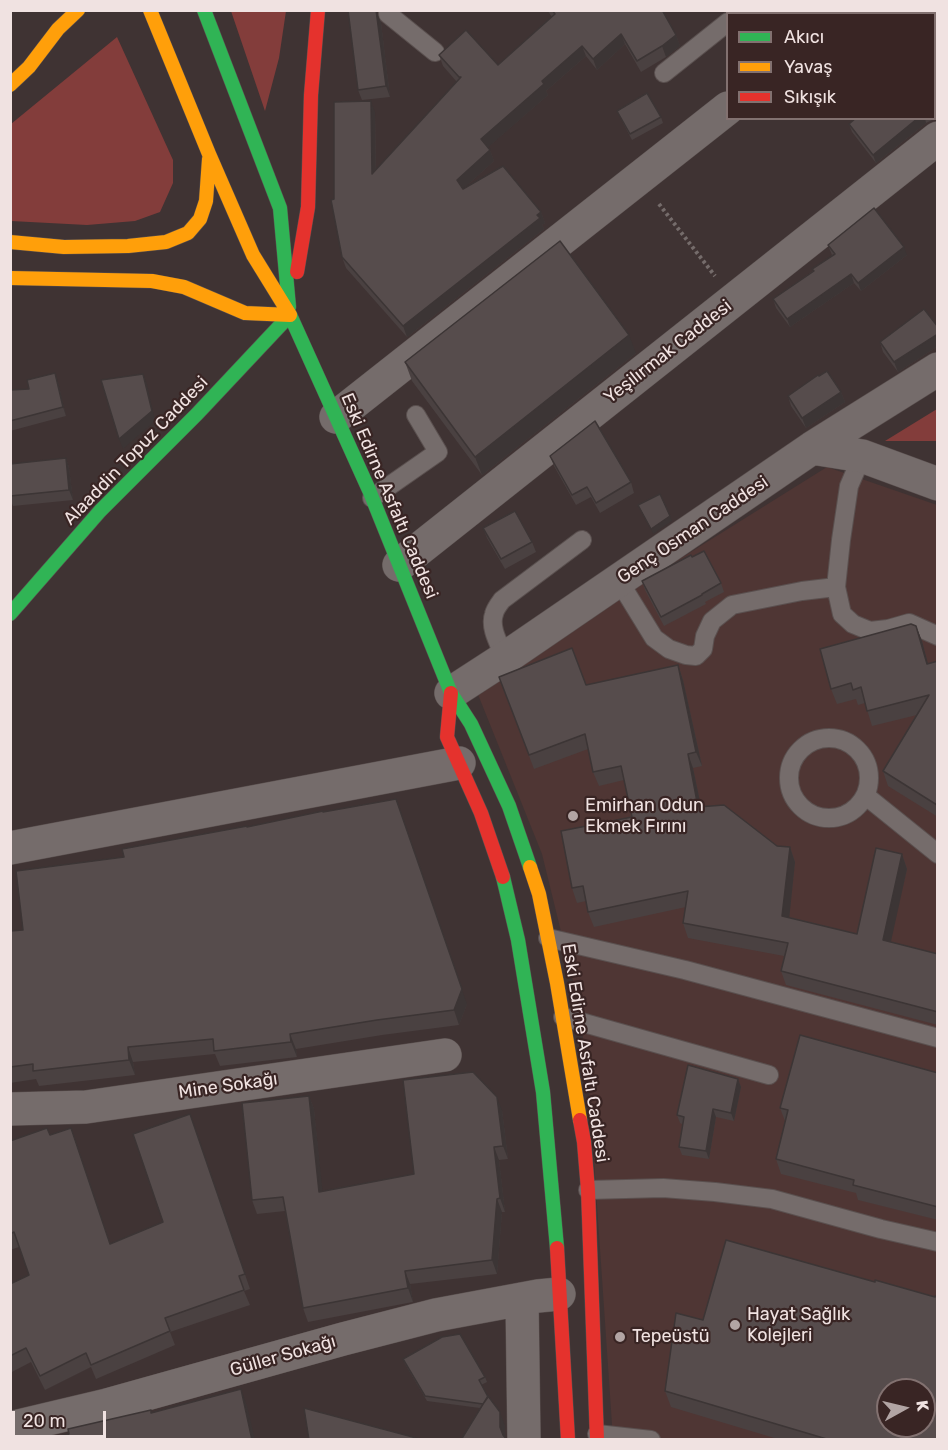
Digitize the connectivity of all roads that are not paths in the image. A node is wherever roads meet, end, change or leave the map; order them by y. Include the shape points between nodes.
1 (76, 10) edge
2 (150, 10) edge
3 (204, 10) edge
4 (318, 10) edge
5 (388, 10) edge
6 (726, 24) edge
7 (28, 45) dead end
8 (435, 52) dead end
9 (664, 73) dead end
10 (10, 85) edge
11 (726, 110) edge
12 (938, 138) edge
13 (209, 154) junction
14 (10, 242) edge
15 (10, 278) edge
16 (290, 315) junction
17 (938, 369) edge
18 (416, 415) dead end
19 (336, 417) junction
20 (812, 448) junction
21 (862, 456) junction
22 (938, 484) edge
23 (372, 498) junction
24 (582, 540) dead end
25 (399, 565) junction
26 (619, 581) junction
27 (836, 587) junction
28 (10, 614) edge
29 (938, 636) edge
30 (506, 658) junction
31 (451, 693) junction
32 (459, 763) junction
33 (866, 796) junction
34 (10, 848) edge
35 (938, 854) edge
36 (548, 938) junction
37 (563, 1017) junction
38 (938, 1038) edge
39 (445, 1055) dead end
40 (769, 1075) dead end
41 (10, 1109) edge
42 (588, 1190) junction
43 (938, 1242) edge
44 (575, 1295) junction
45 (522, 1299) junction
46 (10, 1428) edge
47 (597, 1437) edge
48 (524, 1440) edge
49 (568, 1440) edge
50 (651, 1440) edge

1 - 7 main road
1 - 10 main road
2 - 13 main road
3 - 16 main road via 280,208
4 - 16 main road via 310,95 308,207
5 - 8 lane via 388,15
6 - 9 lane
11 - 19 street
12 - 25 street, Yeşilırmak Caddesi
13 - 14 main road via 206,201 200,219 188,233 165,242 128,246 64,247
13 - 16 main road via 253,255
15 - 16 main road via 152,281 184,287 245,313
16 - 19 main road, Eski Edirne Asfaltı Caddesi
16 - 28 main road, Alaaddin Topuz Caddesi via 100,511
17 - 20 street, Genç Osman Caddesi
18 - 23 lane via 438,452
19 - 23 main road, Eski Edirne Asfaltı Caddesi
20 - 21 street
20 - 26 street, Genç Osman Caddesi
21 - 22 street
21 - 27 lane via 849,486
23 - 25 main road, Eski Edirne Asfaltı Caddesi
24 - 30 lane via 502,600 494,612 492,622
25 - 31 main road, Eski Edirne Asfaltı Caddesi
26 - 27 lane via 654,638 669,649 696,656 712,621 732,605
26 - 30 street, Genç Osman Caddesi
27 - 29 lane via 842,614 853,624 870,631 909,623
30 - 31 street, Genç Osman Caddesi
31 - 32 main road, Eski Edirne Asfaltı Caddesi via 447,737
31 - 36 main road, Eski Edirne Asfaltı Caddesi via 471,724 509,806 539,894
32 - 34 street
32 - 44 main road, Eski Edirne Asfaltı Caddesi via 482,813 518,940 543,1092 554,1214
33 - 33 lane via 870,783 864,756 841,739 814,740 794,758 789,770 792,795 810,814 836,818 858,807
33 - 35 lane
36 - 37 main road, Eski Edirne Asfaltı Caddesi
36 - 38 lane via 685,970
37 - 40 lane
37 - 42 main road, Eski Edirne Asfaltı Caddesi
39 - 41 street, Mine Sokağı via 86,1107
42 - 43 lane via 663,1188 772,1199
42 - 44 main road, Eski Edirne Asfaltı Caddesi
44 - 45 street, Güller Sokağı
44 - 47 main road, Eski Edirne Asfaltı Caddesi
44 - 49 main road, Eski Edirne Asfaltı Caddesi
45 - 46 street, Güller Sokağı via 436,1315 107,1406
45 - 48 street
47 - 50 lane

